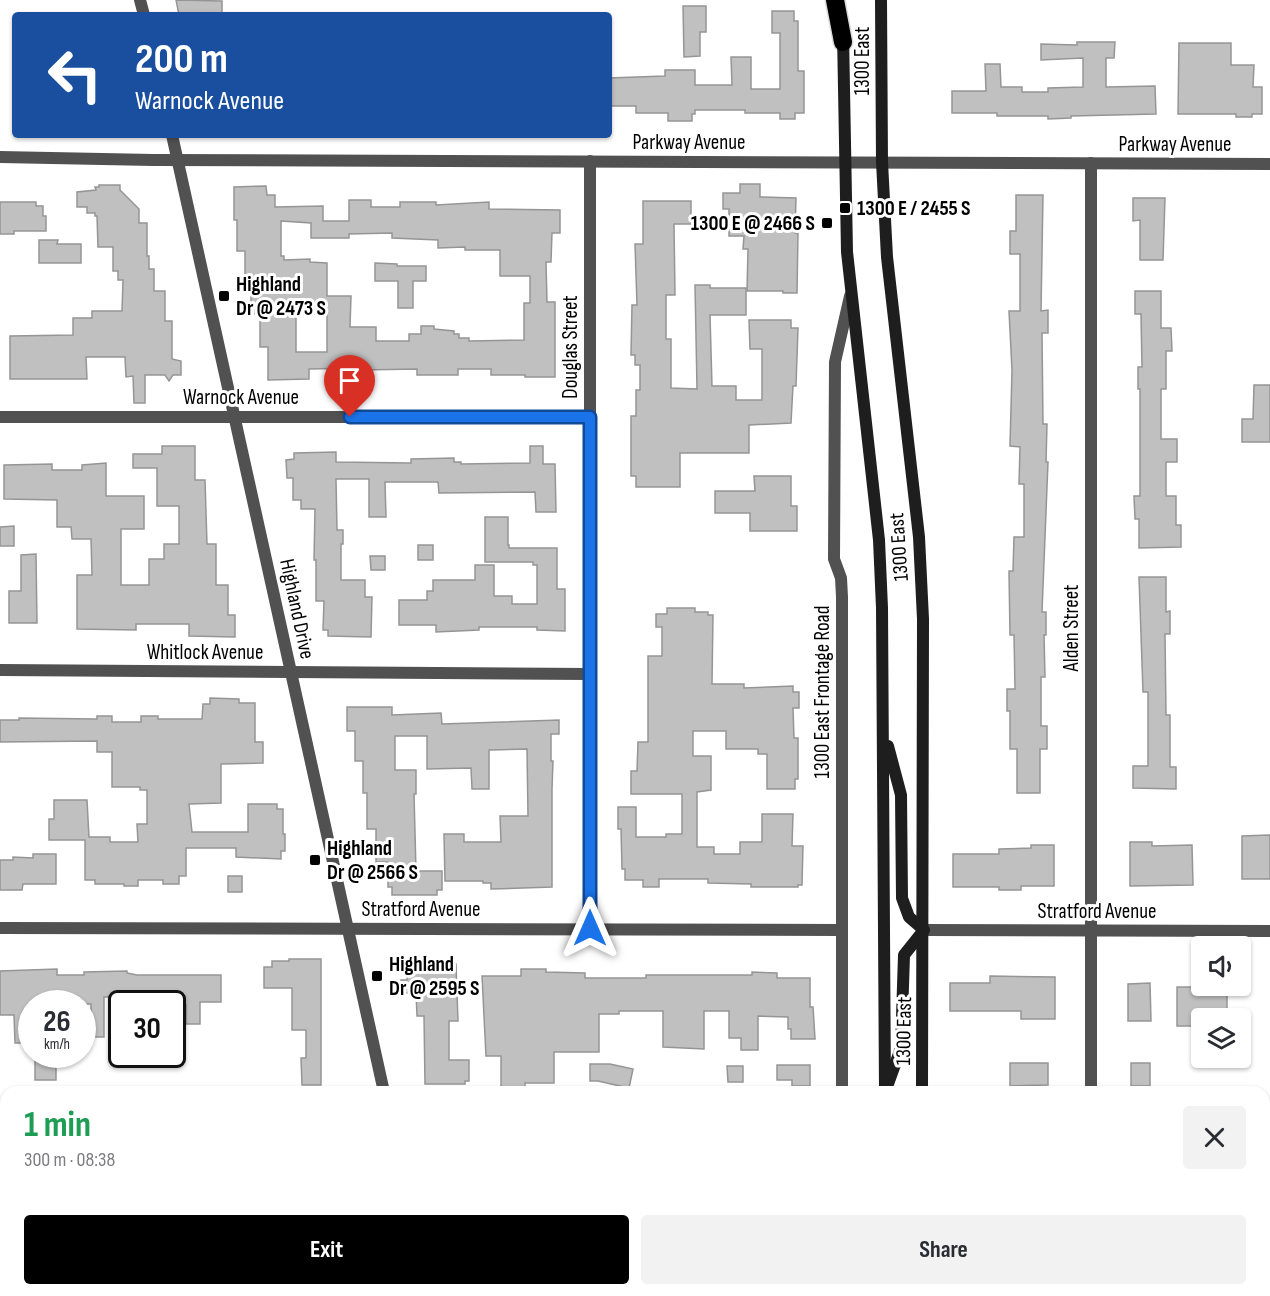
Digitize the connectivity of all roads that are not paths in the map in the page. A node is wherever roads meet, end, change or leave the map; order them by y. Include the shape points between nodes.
1 (835, 0) edge
2 (842, 0) edge
3 (881, 0) edge
4 (843, 42) junction
5 (173, 138) edge
6 (0, 157) edge
7 (178, 160) junction
8 (590, 161) junction
9 (844, 162) junction
10 (882, 162) junction
11 (1091, 163) junction
12 (1270, 164) edge
13 (850, 296) junction
14 (0, 417) edge
15 (235, 417) junction
16 (590, 417) junction
17 (0, 670) edge
18 (290, 672) junction
19 (590, 674) junction
20 (884, 730) junction
21 (0, 928) edge
22 (349, 928) junction
23 (590, 928) junction
24 (841, 930) junction
25 (924, 930) junction
26 (1091, 930) junction
27 (1270, 931) edge
28 (383, 1086) edge
29 (842, 1086) edge
30 (885, 1086) edge
31 (887, 1086) edge
32 (922, 1086) edge
33 (1091, 1086) edge

1 - 4 highway
2 - 4 main road, 1300 East
3 - 10 main road, 1300 East
4 - 9 main road, 1300 East
5 - 7 street, Highland Drive
6 - 7 street, Parkway Avenue
7 - 8 street, Parkway Avenue
7 - 15 street, Highland Drive
8 - 9 street, Parkway Avenue
8 - 16 street, Douglas Street
9 - 10 street, Parkway Avenue
9 - 13 main road, 1300 East
10 - 11 street, Parkway Avenue
10 - 25 main road, 1300 East via 893,320 919,537
11 - 12 street, Parkway Avenue
11 - 26 street, Alden Street
13 - 20 main road, 1300 East via 879,540
13 - 24 street, 1300 East Frontage Road via 835,362 834,559 841,578 843,649
14 - 15 street, Warnock Avenue
15 - 16 street, Warnock Avenue
15 - 18 street, Highland Drive
16 - 19 street, Douglas Street
17 - 18 street, Whitlock Avenue
18 - 19 street, Whitlock Avenue
18 - 22 street, Highland Drive
19 - 23 street, Douglas Street
20 - 25 main road via 902,795 902,898 909,917
20 - 30 main road, 1300 East
21 - 22 street, Stratford Avenue
22 - 23 street, Stratford Avenue
22 - 28 street, Highland Drive
23 - 24 street, Stratford Avenue
24 - 29 street, 1300 East Frontage Road
25 - 26 street, Stratford Avenue
25 - 31 main road via 904,955 901,1048
25 - 32 main road, 1300 East
26 - 27 street, Stratford Avenue
26 - 33 street, Alden Street

